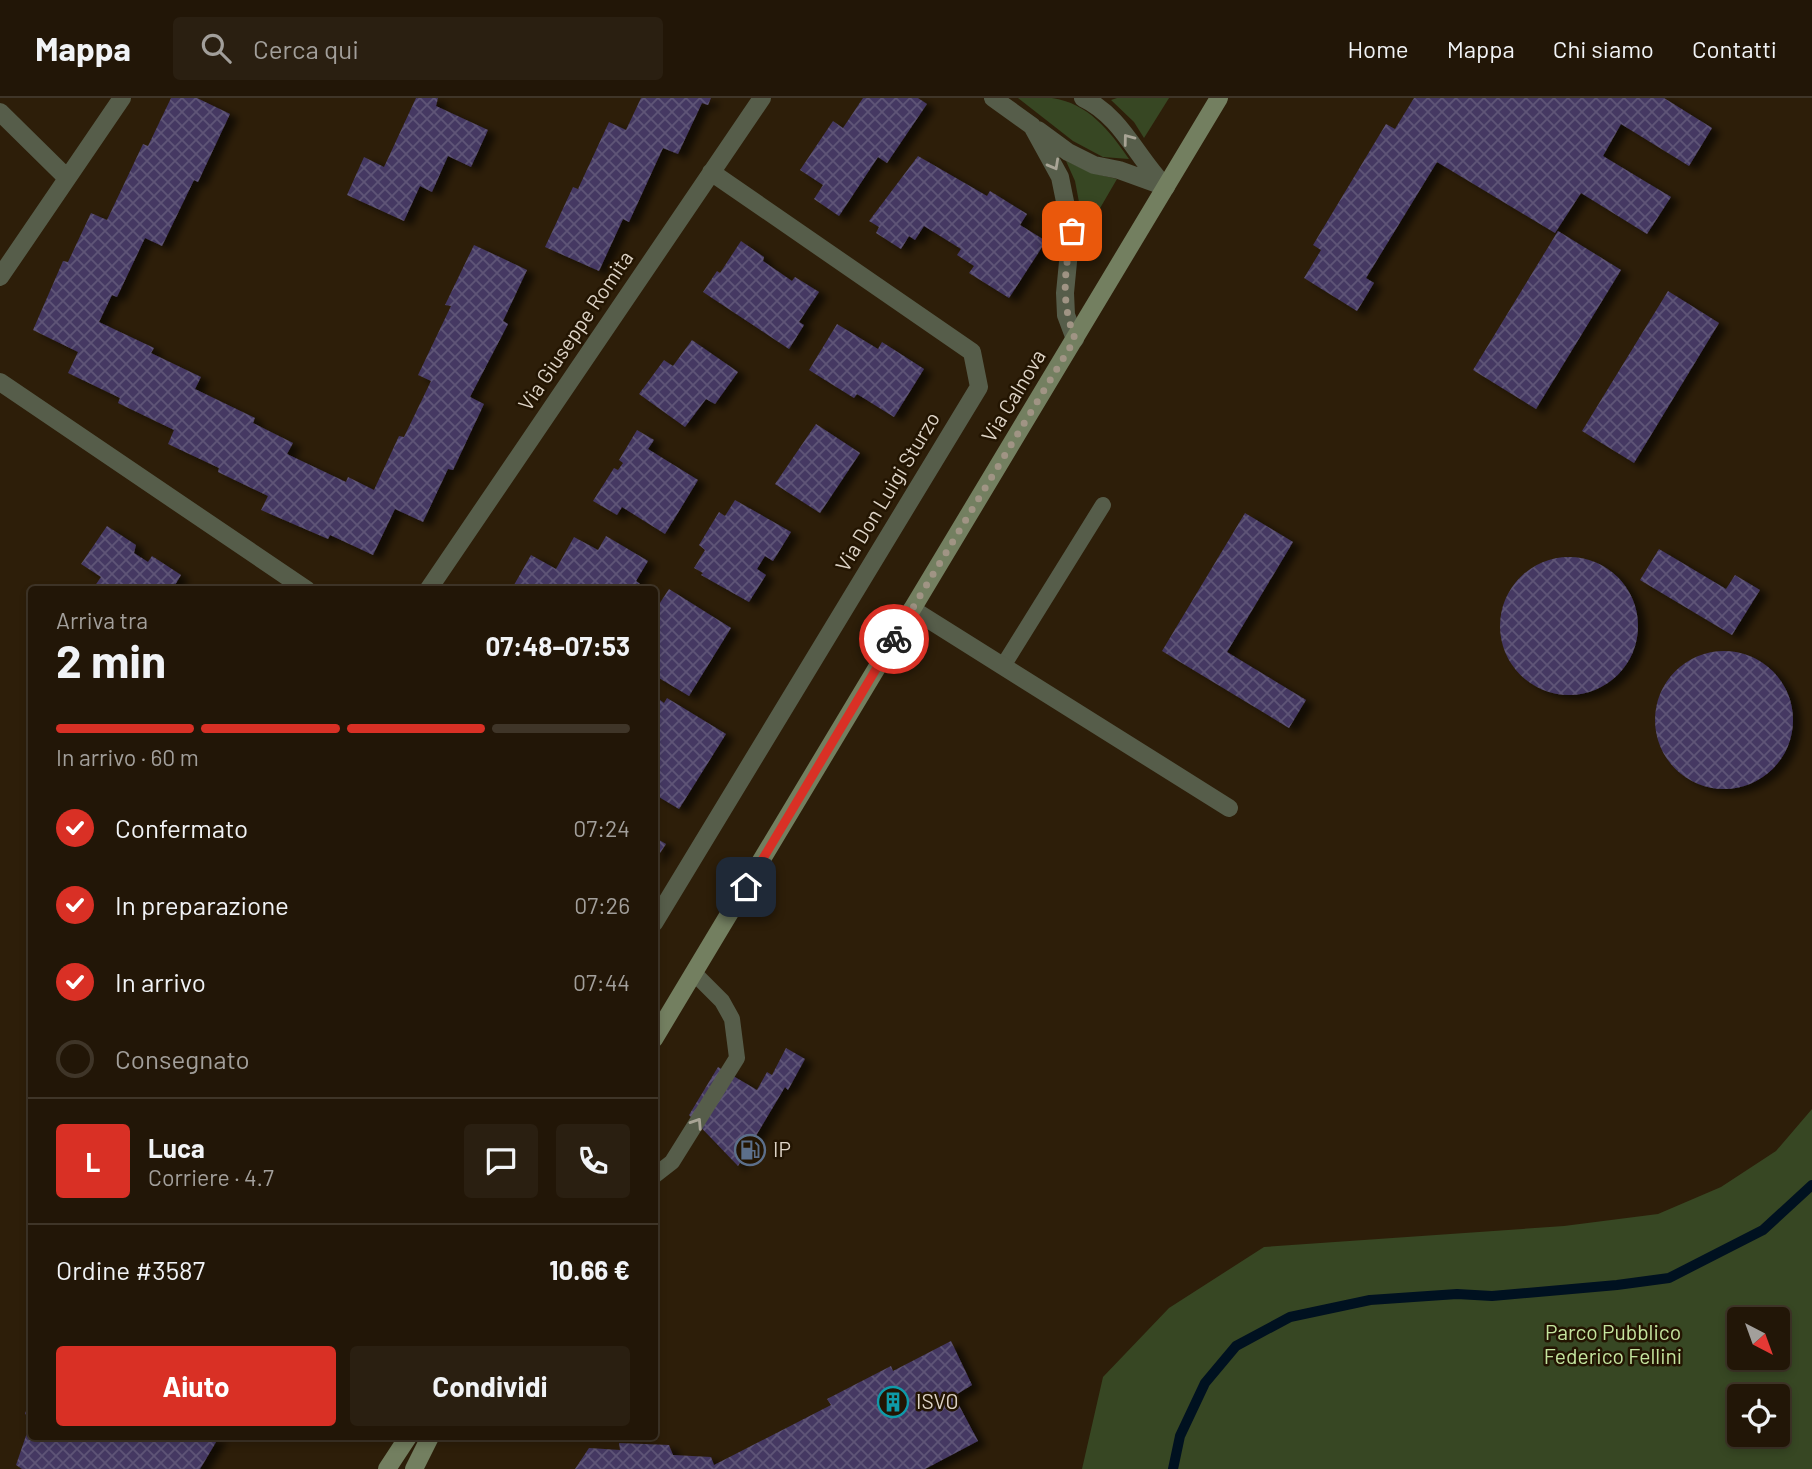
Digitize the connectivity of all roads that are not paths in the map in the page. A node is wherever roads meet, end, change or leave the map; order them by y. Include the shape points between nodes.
1 (122, 98) edge
2 (762, 98) edge
3 (993, 98) edge
4 (1083, 98) edge
5 (1219, 98) edge
6 (0, 112) edge
7 (1032, 126) junction
8 (711, 173) junction
9 (67, 178) junction
10 (1166, 187) junction
11 (0, 277) edge
12 (1075, 339) junction
13 (0, 382) edge
14 (1103, 505) dead end
15 (301, 586) edge
16 (431, 586) edge
17 (912, 609) junction
18 (1003, 666) junction
19 (1228, 808) dead end
20 (658, 916) edge
21 (694, 973) junction
22 (658, 1032) edge
23 (658, 1173) edge
24 (406, 1440) edge
25 (428, 1440) edge
26 (387, 1469) edge
27 (414, 1469) edge

1 - 9 street
2 - 8 street, Via Giuseppe Romita
3 - 7 street
10 -> 4 street via 1114,120
5 - 10 main road, Via Calnova
6 - 9 street
7 - 10 street via 1094,165
7 -> 12 street via 1060,177 1072,231 1065,293 1066,315
8 - 16 street, Via Giuseppe Romita
8 - 20 street, Via Don Luigi Sturzo via 972,352 979,387
9 - 11 street
10 - 12 main road, Via Calnova
12 - 17 main road, Via Calnova
13 - 15 street
14 - 18 lane
17 - 18 street
17 - 21 main road, Via Calnova
18 - 19 street
21 - 22 main road, Via Calnova
23 -> 21 lane via 672,1162 737,1058 732,1019 722,1001
24 - 26 main road
25 - 27 main road

